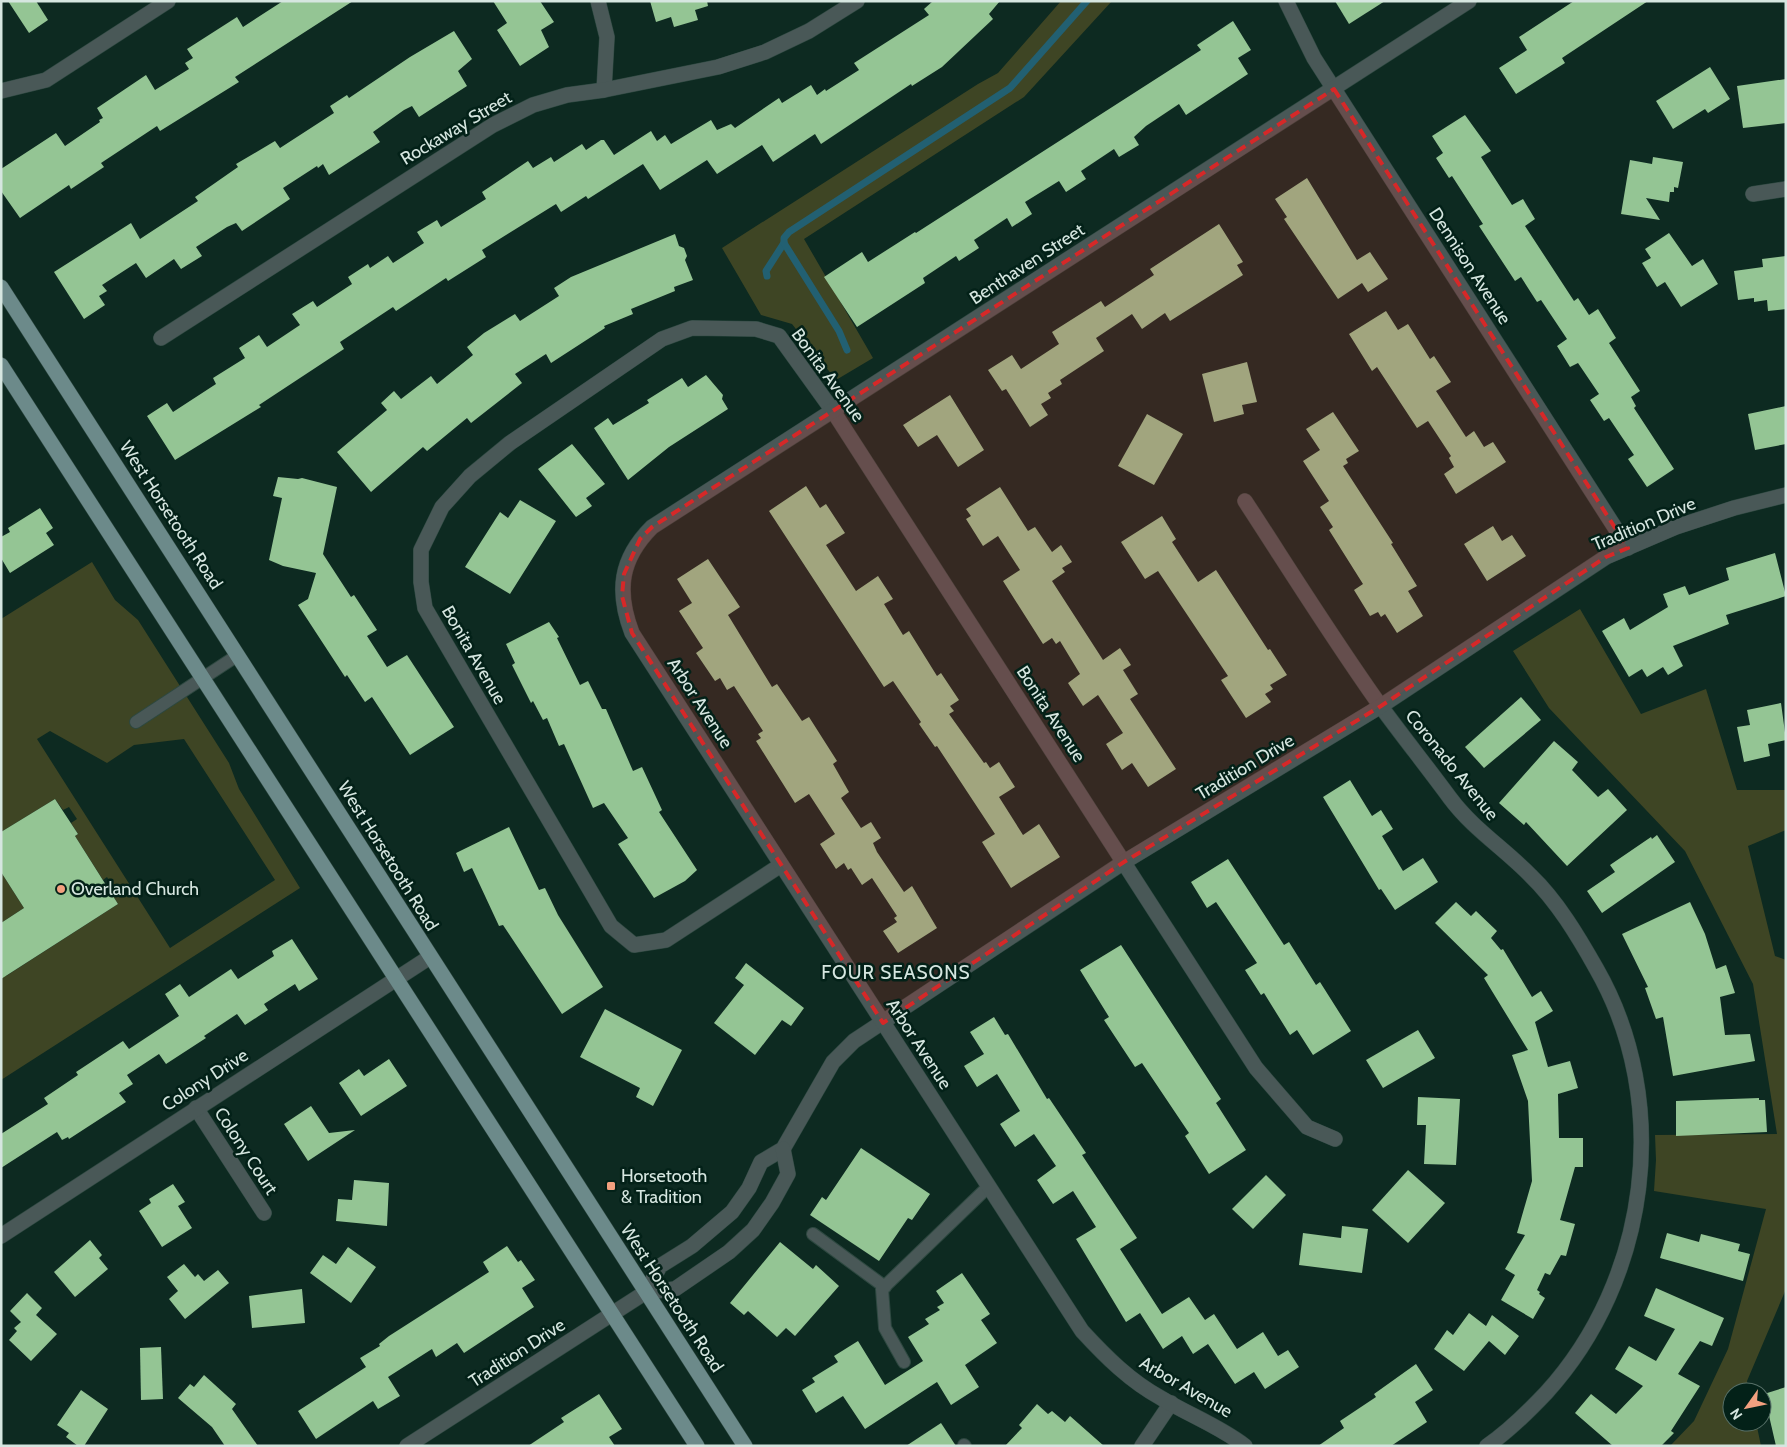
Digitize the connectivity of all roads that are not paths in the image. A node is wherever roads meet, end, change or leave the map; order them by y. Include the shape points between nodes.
1 (168, 1) edge
2 (598, 1) edge
3 (856, 1) edge
4 (1286, 1) edge
5 (1469, 1) edge
6 (1334, 89) junction
7 (604, 90) junction
8 (1, 91) edge
9 (1786, 189) edge
10 (1753, 194) dead end
11 (1, 287) edge
12 (161, 338) dead end
13 (1, 366) edge
14 (833, 411) junction
15 (1786, 495) edge
16 (1245, 501) dead end
17 (1628, 548) junction
18 (624, 574) joint
19 (238, 655) junction
20 (203, 678) junction
21 (1381, 706) junction
22 (136, 722) dead end
23 (1124, 862) junction
24 (781, 865) junction
25 (430, 957) junction
26 (397, 978) junction
27 (883, 1023) junction
28 (196, 1108) junction
29 (1335, 1139) dead end
30 (783, 1149) junction
31 (989, 1186) junction
32 (264, 1213) dead end
33 (813, 1234) dead end
34 (1, 1236) edge
35 (885, 1287) junction
36 (646, 1292) junction
37 (612, 1313) junction
38 (904, 1362) dead end
39 (1171, 1403) junction
40 (407, 1446) edge
41 (697, 1446) edge
42 (745, 1446) edge
43 (1142, 1446) edge
44 (1245, 1446) edge
45 (1487, 1446) edge

1 - 8 street via 46,80
2 - 7 street via 607,37
3 - 7 street, Rockaway Street via 809,31 765,52 718,68
4 - 6 street, Dennison Avenue via 1314,58
5 - 6 street, Benthaven Street
6 - 14 street, Benthaven Street
6 - 17 street, Dennison Avenue
7 - 12 street, Rockaway Street via 567,95 533,105 493,124
9 - 10 street
11 - 19 main road, West Horsetooth Road
13 - 20 main road
14 - 18 street, Benthaven Street via 652,527 631,554
14 - 23 street, Bonita Avenue
14 - 24 street, Bonita Avenue via 779,336 756,329 692,328 662,339 510,443 470,476 442,507 421,550 425,608 610,926 634,945 666,940
15 - 17 street, Tradition Drive via 1676,527
16 - 21 street, Coronado Avenue
17 - 21 street, Tradition Drive via 1606,558
18 - 24 street, Arbor Avenue via 624,613 632,633
19 - 20 lane
19 - 25 main road, West Horsetooth Road
20 - 22 lane
20 - 26 main road
21 - 23 street, Tradition Drive
21 - 45 street, Coronado Avenue via 1479,832 1531,876 1555,903 1597,969 1616,1009 1638,1090 1642,1135 1640,1180 1635,1219 1619,1274 1604,1309 1559,1379 1528,1412
23 - 27 street, Tradition Drive
23 - 29 street, Bonita Avenue via 1256,1068 1307,1127
24 - 27 street, Arbor Avenue
25 - 26 street, Colony Drive
25 - 36 main road, West Horsetooth Road
26 - 28 street, Colony Drive
26 - 37 main road
27 - 30 street, Tradition Drive via 854,1041 833,1062
27 - 31 street, Arbor Avenue
28 - 32 street, Colony Court
28 - 34 street, Colony Drive
30 - 36 street, Tradition Drive via 761,1162 749,1188 732,1212 692,1246 660,1266
30 - 36 street, Tradition Drive via 788,1174 753,1230 722,1258 675,1290
31 - 35 lane
31 - 39 street, Arbor Avenue via 1082,1331 1131,1379
33 - 35 lane
35 - 38 lane via 882,1289 885,1328
36 - 37 street, Tradition Drive
36 - 42 main road, West Horsetooth Road
37 - 40 street, Tradition Drive
37 - 41 main road
39 - 43 street
39 - 44 street, Arbor Avenue via 1225,1431

